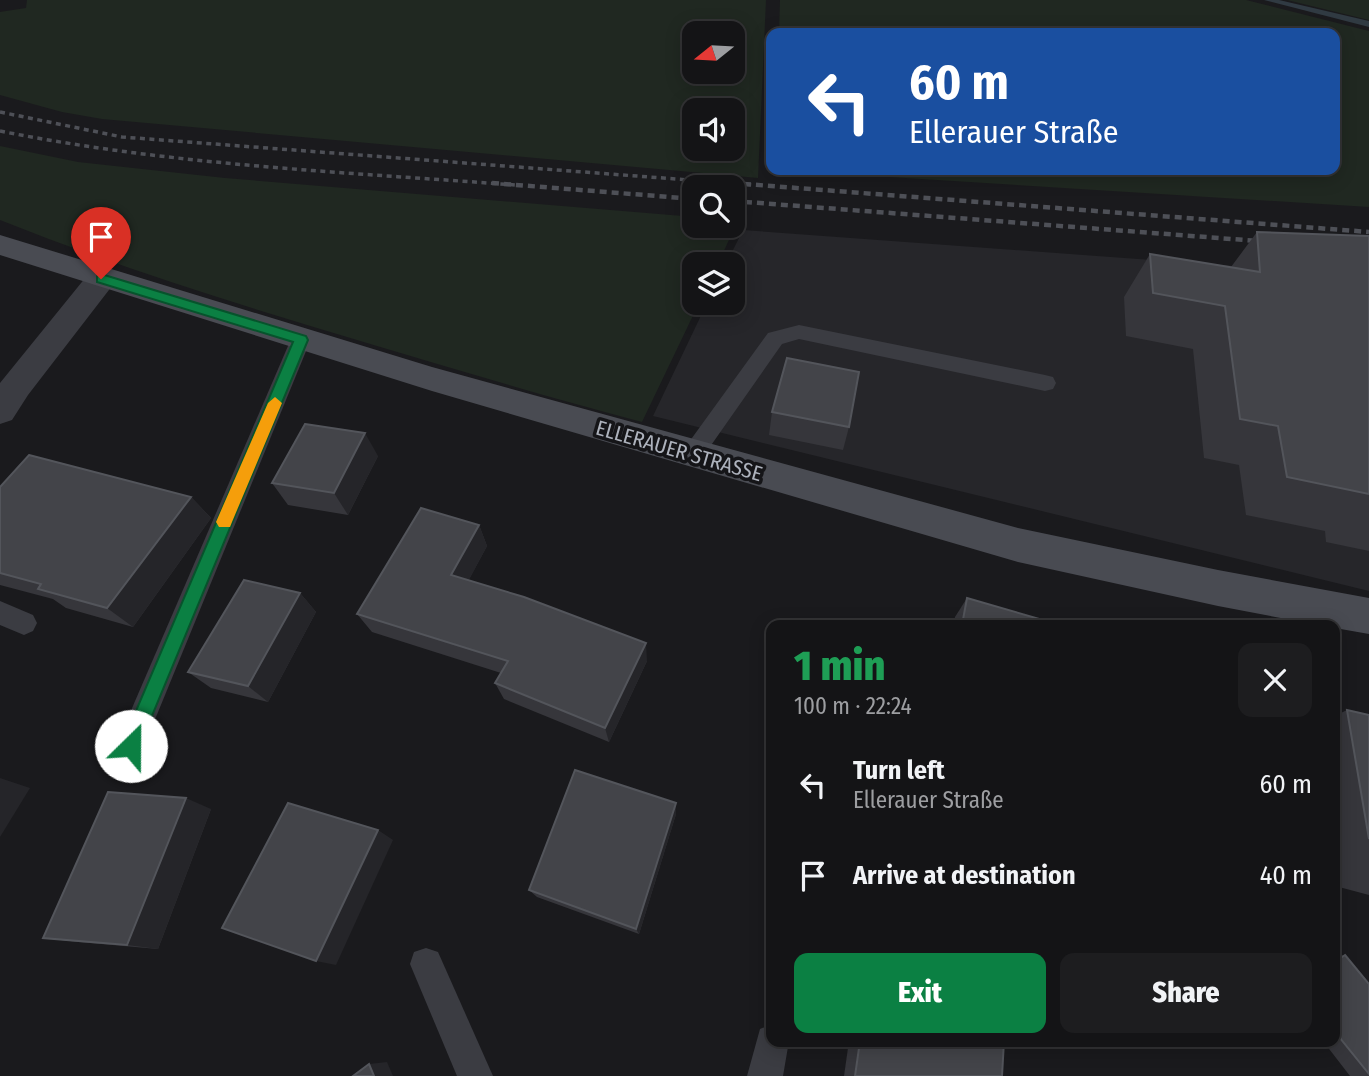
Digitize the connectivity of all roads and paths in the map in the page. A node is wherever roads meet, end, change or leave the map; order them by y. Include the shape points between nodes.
1 (0, 245) edge
2 (101, 279) junction
3 (301, 340) junction
4 (1045, 383) dead end
5 (0, 411) edge
6 (692, 455) junction
7 (1369, 616) edge
8 (131, 746) dead end
9 (426, 964) dead end
10 (771, 1047) edge
11 (475, 1076) edge
12 (765, 1076) edge

1 - 2 main road, ELLERAUER STRASSE
2 - 3 main road, ELLERAUER STRASSE
2 - 5 street
3 - 6 main road, ELLERAUER STRASSE
3 - 8 lane
4 - 6 lane via 799,332 775,338
6 - 7 main road, ELLERAUER STRASSE via 1018,545
9 - 11 lane
10 - 12 lane

